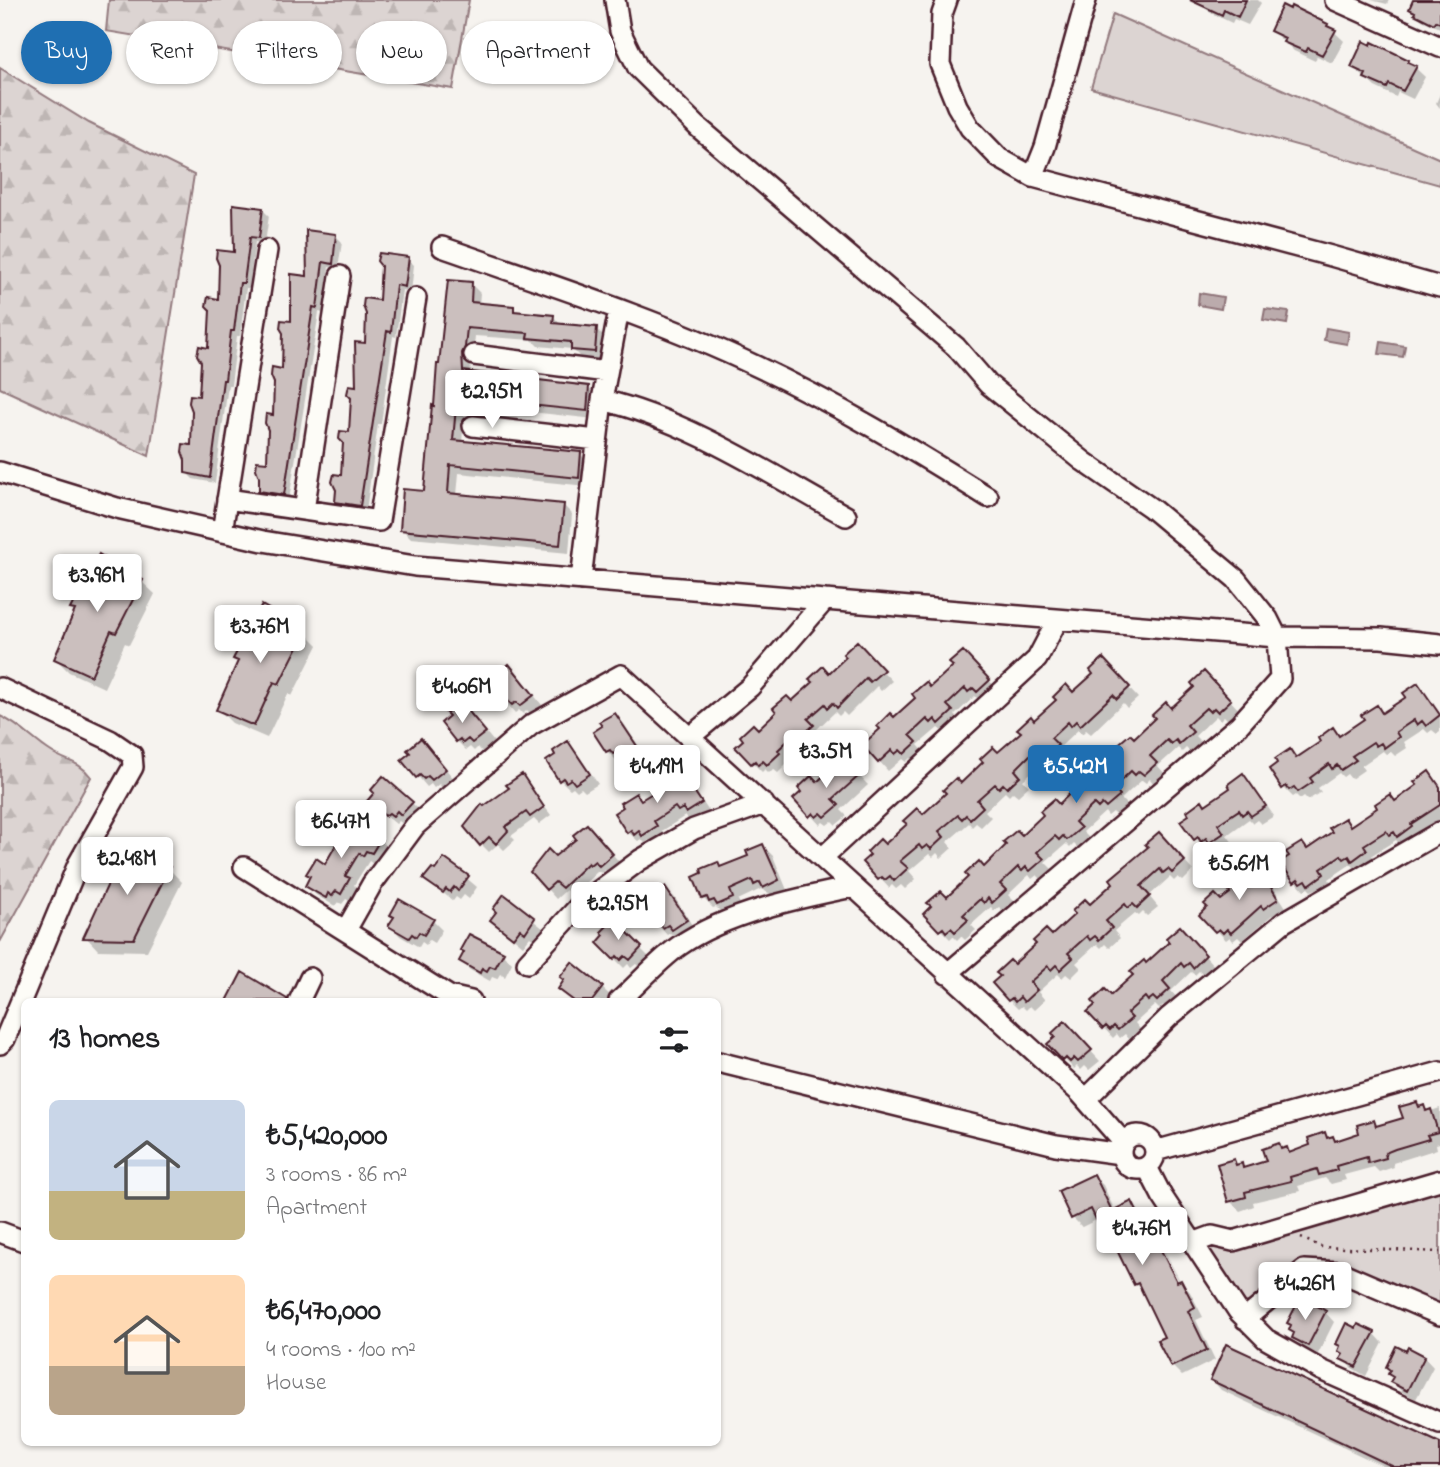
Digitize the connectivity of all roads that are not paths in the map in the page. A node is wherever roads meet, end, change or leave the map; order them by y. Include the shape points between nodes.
1 (615, 0) edge
2 (947, 0) edge
3 (1086, 0) edge
4 (1335, 0) edge
5 (1440, 47) edge
6 (1032, 177) junction
7 (442, 247) dead end
8 (267, 250) dead end
9 (340, 276) dead end
10 (1440, 287) edge
11 (416, 299) dead end
12 (619, 310) junction
13 (474, 355) dead end
14 (607, 372) junction
15 (602, 400) junction
16 (473, 426) dead end
17 (597, 440) junction
18 (0, 472) edge
19 (988, 497) dead end
20 (227, 499) junction
21 (304, 510) junction
22 (846, 516) dead end
23 (222, 532) junction
24 (581, 580) junction
25 (825, 600) junction
26 (1057, 621) junction
27 (1277, 637) junction
28 (1440, 644) edge
29 (0, 688) edge
30 (690, 737) junction
31 (764, 804) junction
32 (1440, 832) edge
33 (822, 858) junction
34 (244, 867) dead end
35 (853, 887) junction
36 (346, 930) junction
37 (527, 963) dead end
38 (947, 974) junction
39 (310, 978) dead end
40 (22, 998) edge
41 (300, 998) edge
42 (458, 998) edge
43 (622, 998) edge
44 (21, 1000) edge
45 (0, 1044) edge
46 (721, 1063) edge
47 (1440, 1072) edge
48 (1086, 1099) junction
49 (1123, 1149) junction
50 (1151, 1159) junction
51 (1440, 1180) edge
52 (0, 1232) edge
53 (21, 1240) edge
54 (1193, 1243) junction
55 (1440, 1315) edge
56 (1245, 1319) junction
57 (1440, 1423) edge

1 - 27 street via 620,31 638,68 699,128 956,347 988,384 1236,579
2 - 6 street via 940,64 957,106 970,128 999,158
3 - 6 street via 1045,147
4 - 5 street
6 - 10 street
7 - 12 street
8 - 20 street
9 - 21 street
11 - 21 street via 379,522
12 - 14 street
12 - 19 street via 768,372 875,427
13 - 14 street
14 - 15 street
15 - 17 street
15 - 22 street via 653,416 710,442
16 - 17 street
17 - 24 street
18 - 23 street via 117,508
20 - 21 street
20 - 23 street
23 - 24 street via 415,566
24 - 25 street
25 - 26 street
25 - 30 street via 750,687
26 - 27 street
26 - 33 street via 1037,659
27 - 28 street
27 - 38 street via 1280,680 1238,724
29 - 40 street via 110,740 134,761 78,863
30 - 31 street
30 - 36 street via 621,675 585,694 531,725 415,825 372,884
31 - 33 street
31 - 37 street via 694,829 640,860 581,904
32 - 48 street via 1284,922 1169,1017
33 - 35 street
34 - 36 street
35 - 38 street
35 - 43 street via 730,919 679,946
36 - 42 street
38 - 48 street
39 - 41 street
44 - 45 street
46 - 49 street via 1056,1146
47 - 50 street
48 - 49 street
49 - 50 street via 1131,1168 1142,1169
49 - 50 street via 1132,1136 1143,1136 1152,1142
50 - 54 street via 1162,1196
51 - 54 street via 1233,1241 1212,1237
52 - 53 street
54 - 56 street
55 - 56 street via 1340,1272 1304,1270
56 - 57 street via 1266,1339 1321,1370

